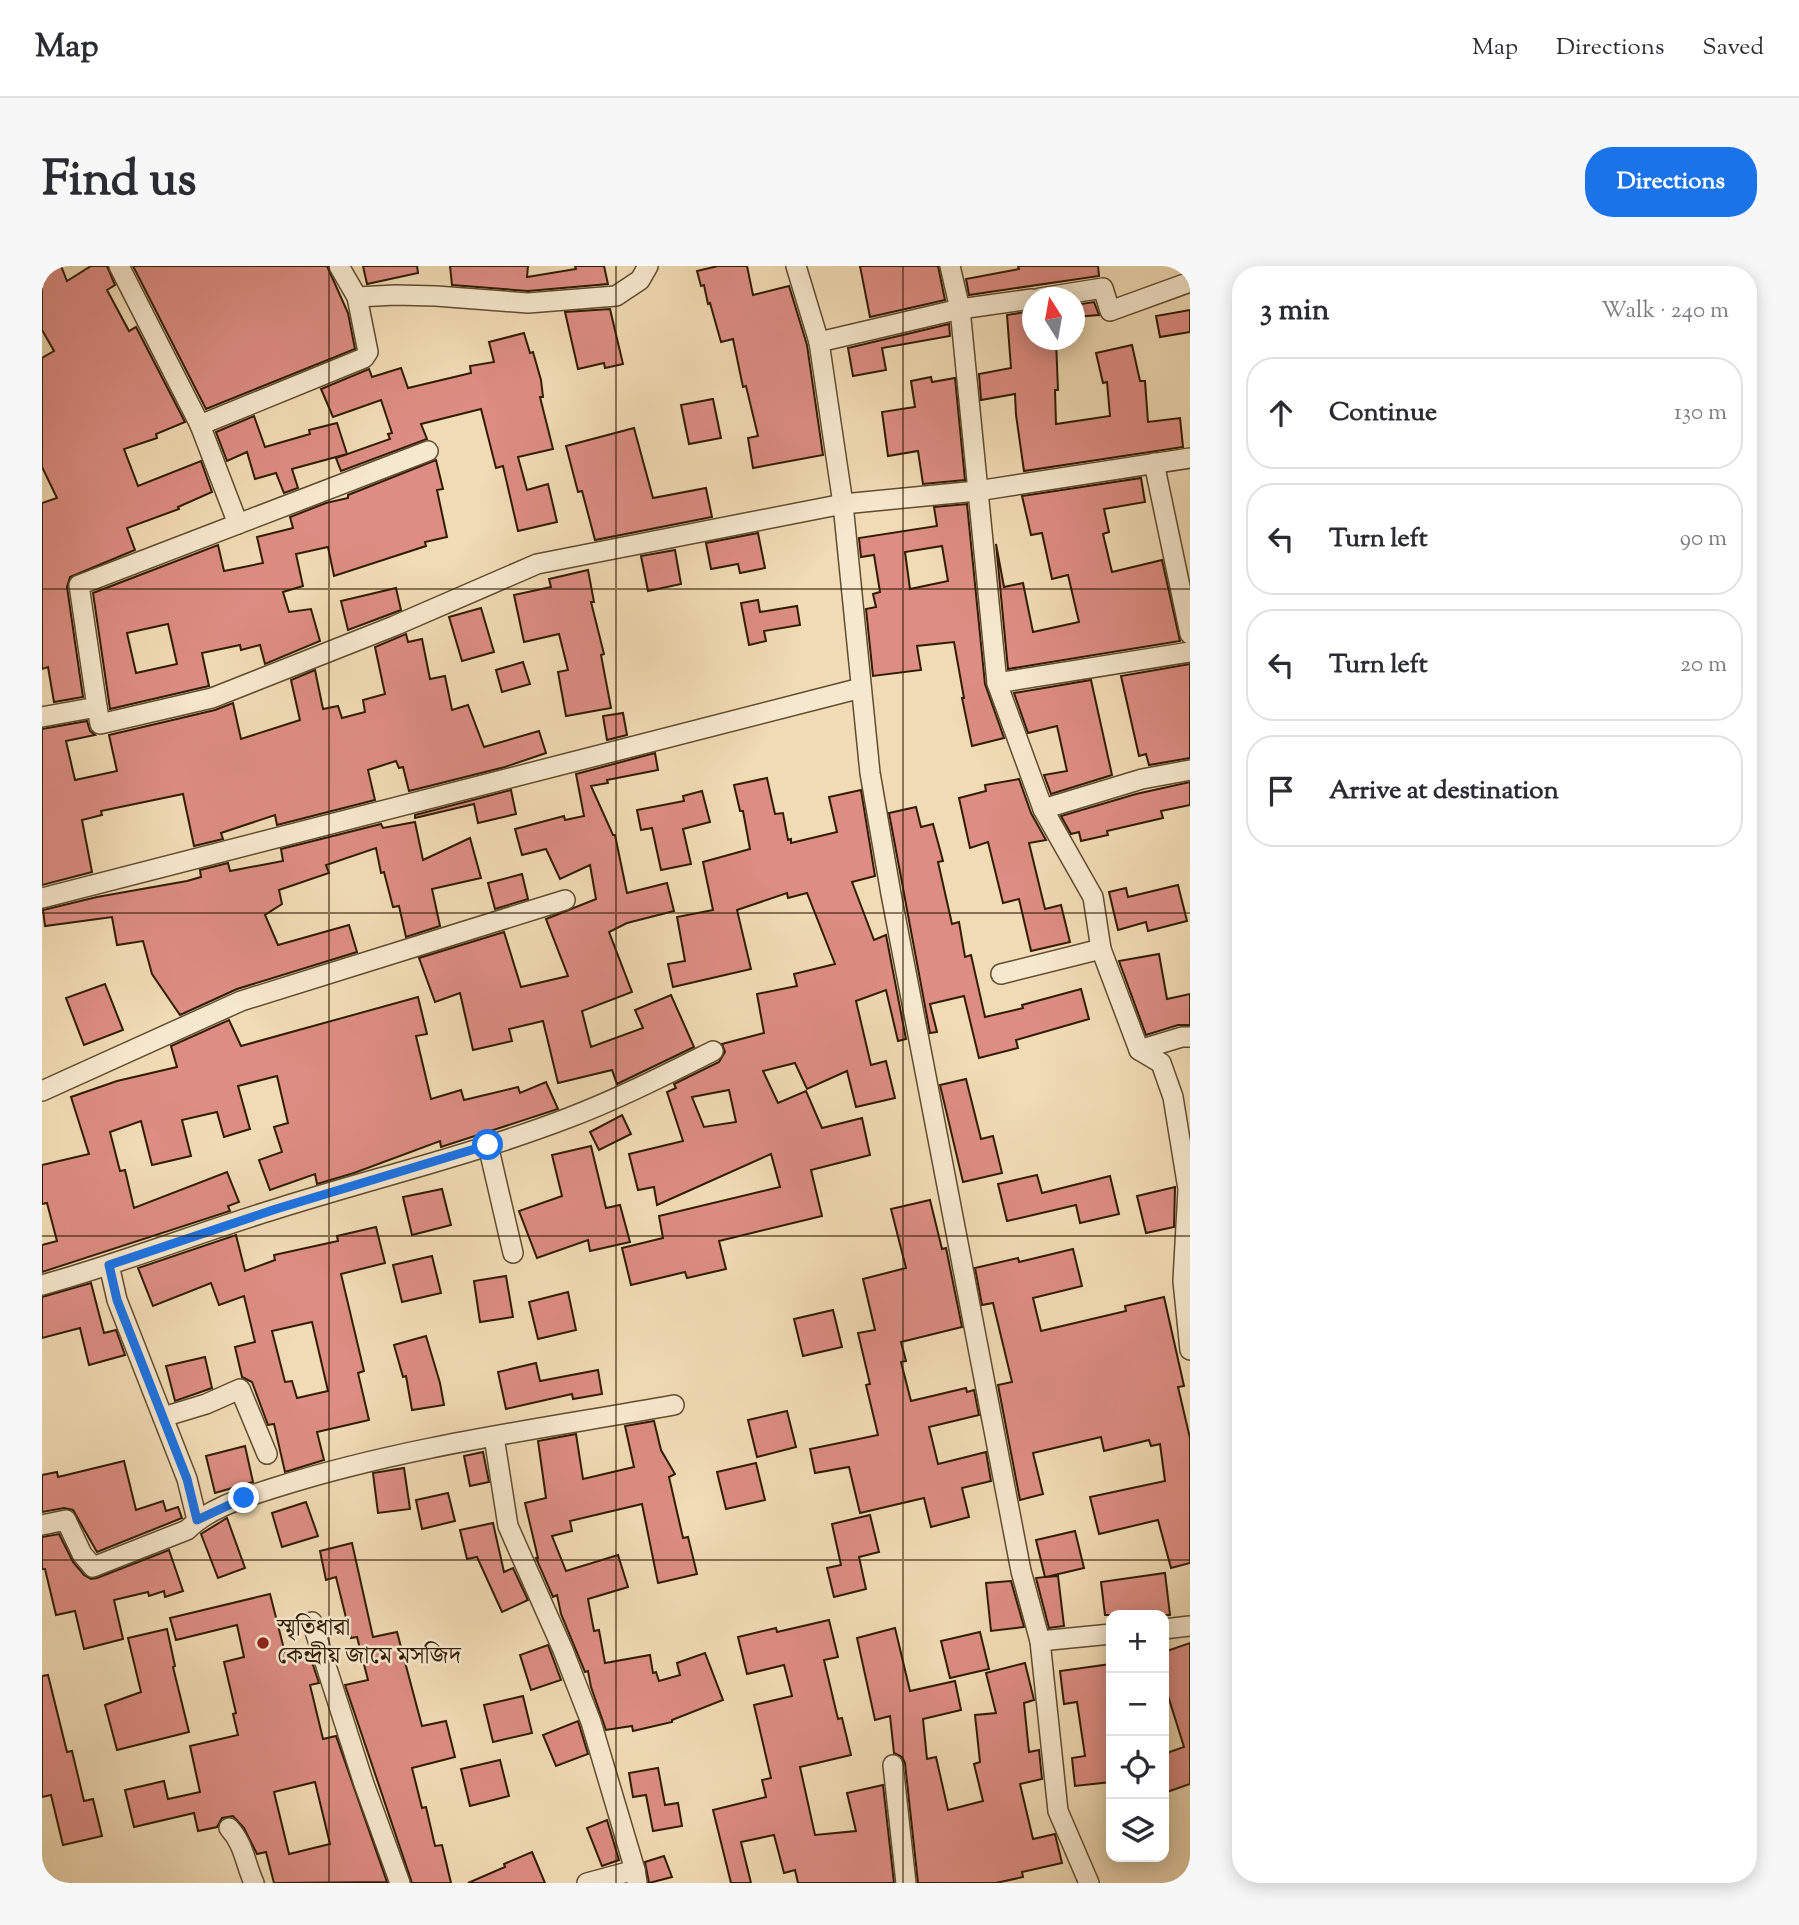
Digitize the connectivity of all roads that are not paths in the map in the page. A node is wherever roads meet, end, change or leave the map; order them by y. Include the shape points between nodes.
1 (119, 266) edge
2 (339, 266) edge
3 (648, 266) edge
4 (796, 266) edge
5 (950, 266) edge
6 (1190, 282) edge
7 (1085, 291) edge
8 (357, 298) junction
9 (1022, 300) edge
10 (960, 309) junction
11 (819, 342) junction
12 (200, 425) junction
13 (428, 451) dead end
14 (1190, 458) edge
15 (1154, 463) junction
16 (976, 491) junction
17 (843, 504) junction
18 (238, 524) junction
19 (1190, 634) edge
20 (1190, 652) edge
21 (997, 683) junction
22 (861, 688) junction
23 (97, 707) junction
24 (42, 717) edge
25 (1190, 770) edge
26 (1043, 809) junction
27 (42, 898) edge
28 (565, 900) dead end
29 (1101, 949) junction
30 (1001, 974) dead end
31 (1190, 1037) edge
32 (1139, 1050) junction
33 (713, 1051) dead end
34 (42, 1091) edge
35 (488, 1145) junction
36 (1187, 1246) edge
37 (513, 1253) dead end
38 (109, 1265) junction
39 (42, 1285) edge
40 (1190, 1350) edge
41 (674, 1405) dead end
42 (163, 1417) junction
43 (494, 1437) junction
44 (267, 1454) dead end
45 (197, 1520) junction
46 (42, 1525) edge
47 (312, 1622) dead end
48 (1190, 1626) edge
49 (1169, 1628) edge
50 (1106, 1634) edge
51 (1040, 1641) junction
52 (893, 1765) dead end
53 (229, 1828) dead end
54 (636, 1877) edge
55 (254, 1883) edge
56 (400, 1883) edge
57 (587, 1883) edge
58 (906, 1883) edge
59 (1089, 1883) edge

1 - 12 street
2 - 8 street
3 - 8 street via 640,280 616,296 528,303 436,296
4 - 11 street
5 - 10 street
6 - 7 street via 1110,310 1103,288
8 - 12 street via 368,352 365,358
9 - 10 street
10 - 11 street
10 - 16 street
11 - 17 street
12 - 18 street
13 - 18 street
14 - 15 street
15 - 16 street
15 - 19 street
16 - 17 street
16 - 21 street
17 - 22 street
17 - 23 street via 537,564 212,698 100,724
18 - 23 street via 79,586
20 - 21 street
21 - 26 street
22 - 27 street
22 - 51 street via 891,894 1021,1571
23 - 24 street
25 - 26 street via 1142,779
26 - 29 street via 1093,897
28 - 34 street via 241,1001
29 - 30 street
29 - 32 street
31 - 32 street
32 - 36 street via 1161,1063 1173,1097 1188,1189
33 - 35 street via 638,1089
35 - 37 street
35 - 38 street
36 - 40 street via 1183,1281
38 - 39 street
38 - 42 street via 117,1300
41 - 43 street
42 - 44 street via 240,1389
42 - 45 street
43 - 45 street via 404,1452 326,1472 244,1498
43 - 54 street via 508,1526 591,1722
45 - 46 street via 187,1530 93,1567 66,1520
47 - 56 street
48 - 49 street
50 - 51 street
51 - 59 street via 1058,1811
52 - 58 street
53 - 55 street via 239,1838
54 - 57 street

